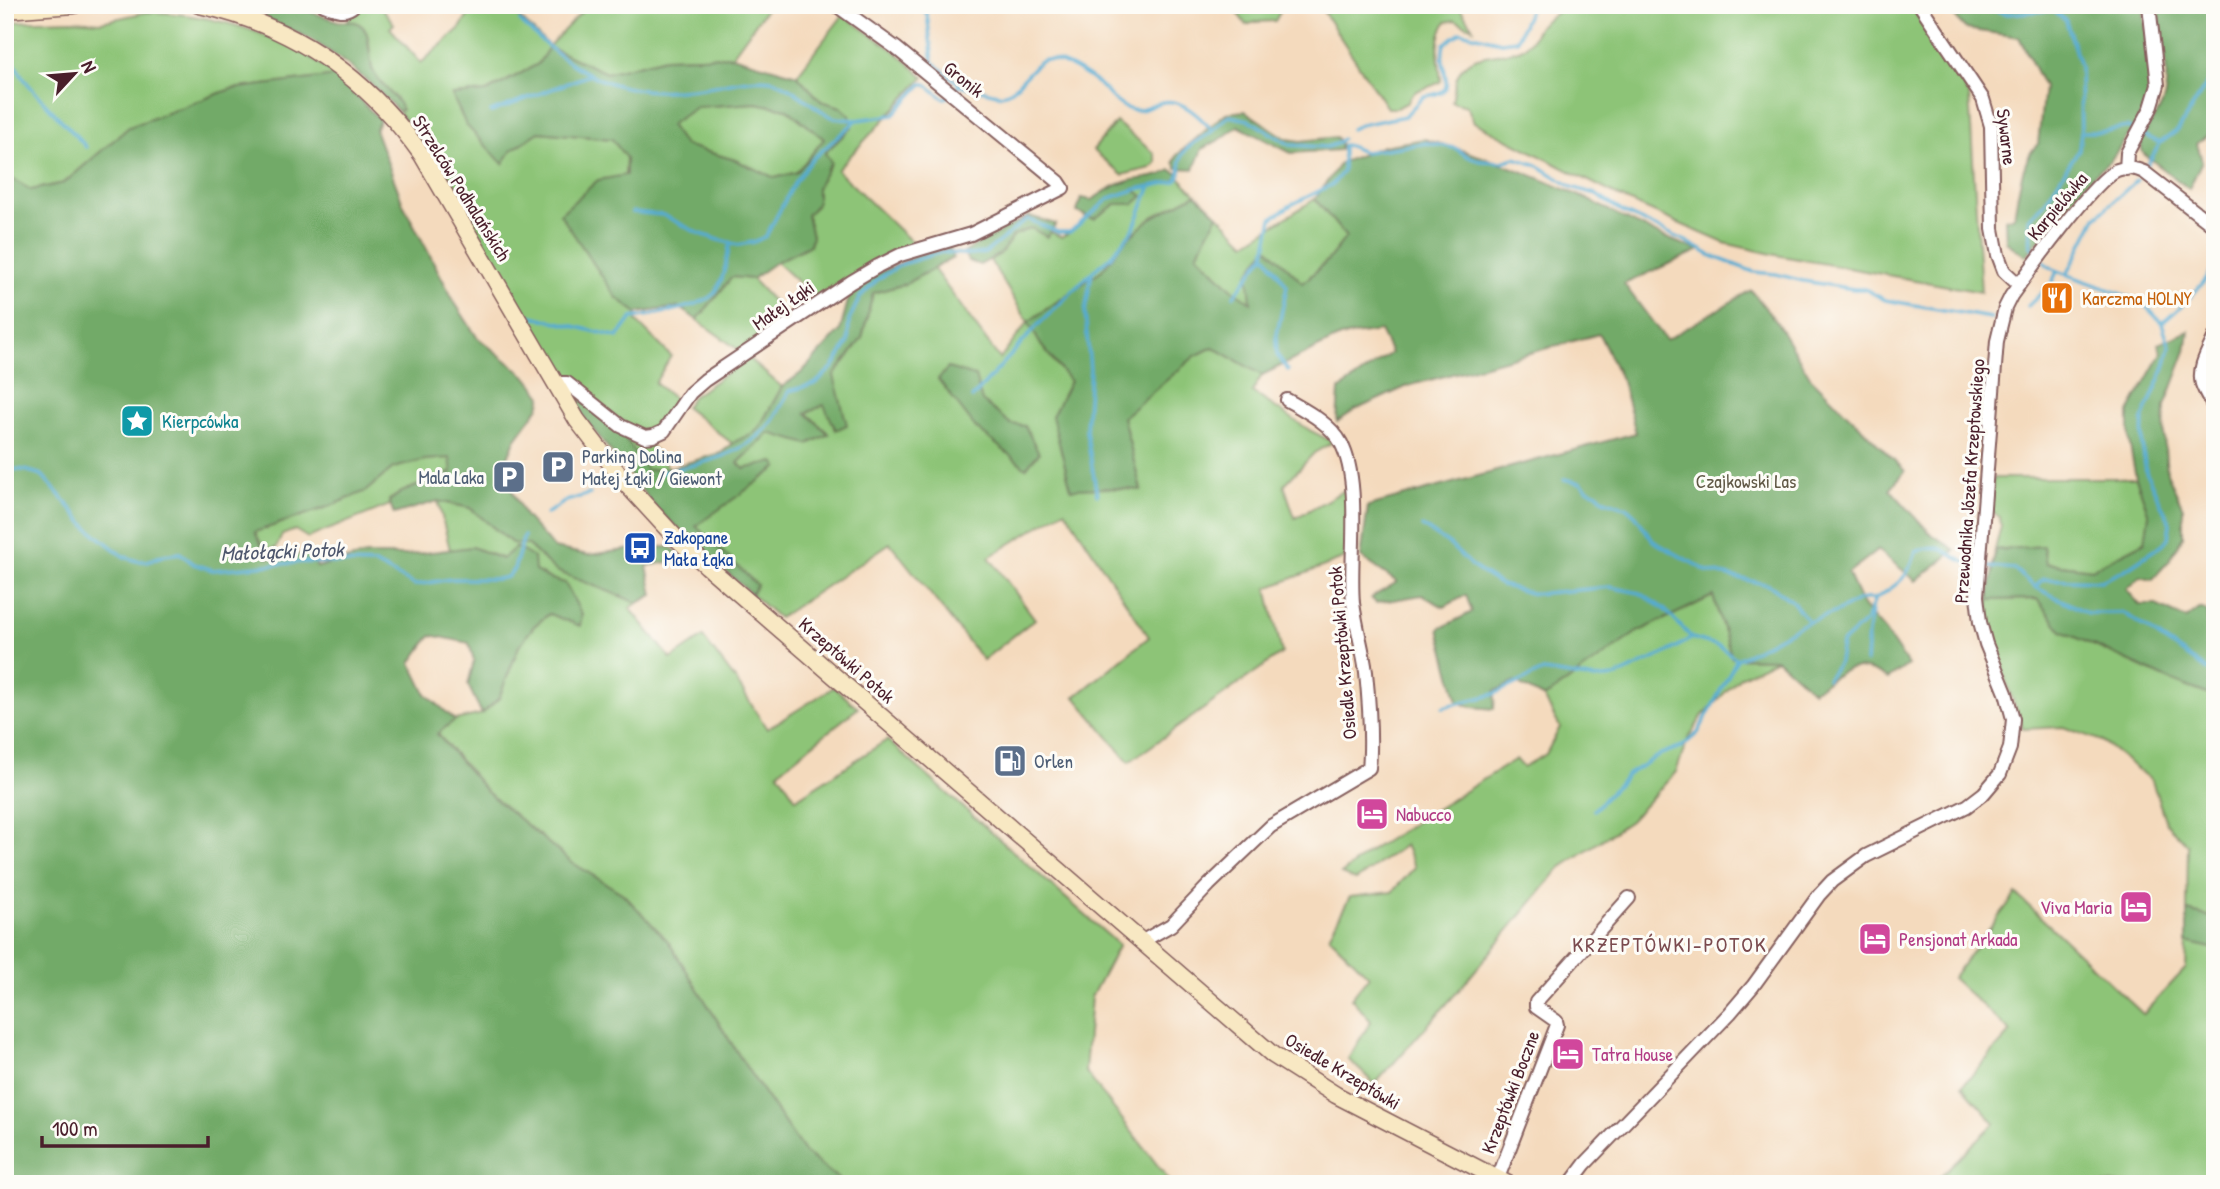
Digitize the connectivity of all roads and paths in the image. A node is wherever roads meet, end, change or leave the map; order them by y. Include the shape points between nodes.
1 (75, 5) edge
2 (199, 5) edge
3 (324, 5) edge
4 (354, 5) edge
5 (836, 5) edge
6 (1920, 5) edge
7 (2149, 5) edge
8 (5, 10) edge
9 (247, 12) edge
10 (2126, 169) junction
11 (1063, 188) joint
12 (2215, 227) edge
13 (2019, 285) junction
14 (2011, 296) joint
15 (2215, 336) edge
16 (554, 383) junction
17 (1287, 400) dead end
18 (2215, 409) edge
19 (1629, 898) dead end
20 (1141, 942) junction
21 (1503, 1181) edge
22 (1570, 1184) edge

1 - 8 main road
2 - 9 main road, Strzelców Podhalańskich
3 - 4 street via 343,11
5 - 11 street, Gronik via 897,48
6 - 13 street, Sywarne via 1983,99 1991,126 1993,229 1998,255 2004,271
7 - 10 street via 2158,85 2127,153
9 - 16 main road, Strzelców Podhalańskich via 338,66 398,124 422,155
10 - 12 street via 2150,175
10 - 13 street, Karpielówka via 2117,170 2094,190
11 - 16 street, Małej Łąki via 971,234 900,256 851,282 705,380 690,393 664,431 653,436 621,426 567,383
13 - 14 street, Karpielówka
14 - 22 street, Przewodnika Józefa Krzeptowskiego via 1997,341 1978,596 1986,644 2013,719 2005,765 1984,793 1967,806 1866,856 1832,881 1733,1009
15 - 18 street via 2200,377
16 - 20 main road, Krzeptówki Potok via 605,457 674,536
17 - 20 street, Osiedle Krzeptówki Potok via 1321,420 1340,443 1349,469 1353,600 1366,670 1369,768 1270,826 1171,925
19 - 21 street, Krzeptówki Boczne via 1536,1002 1557,1025
20 - 21 main road, Osiedle Krzeptówki via 1289,1067

